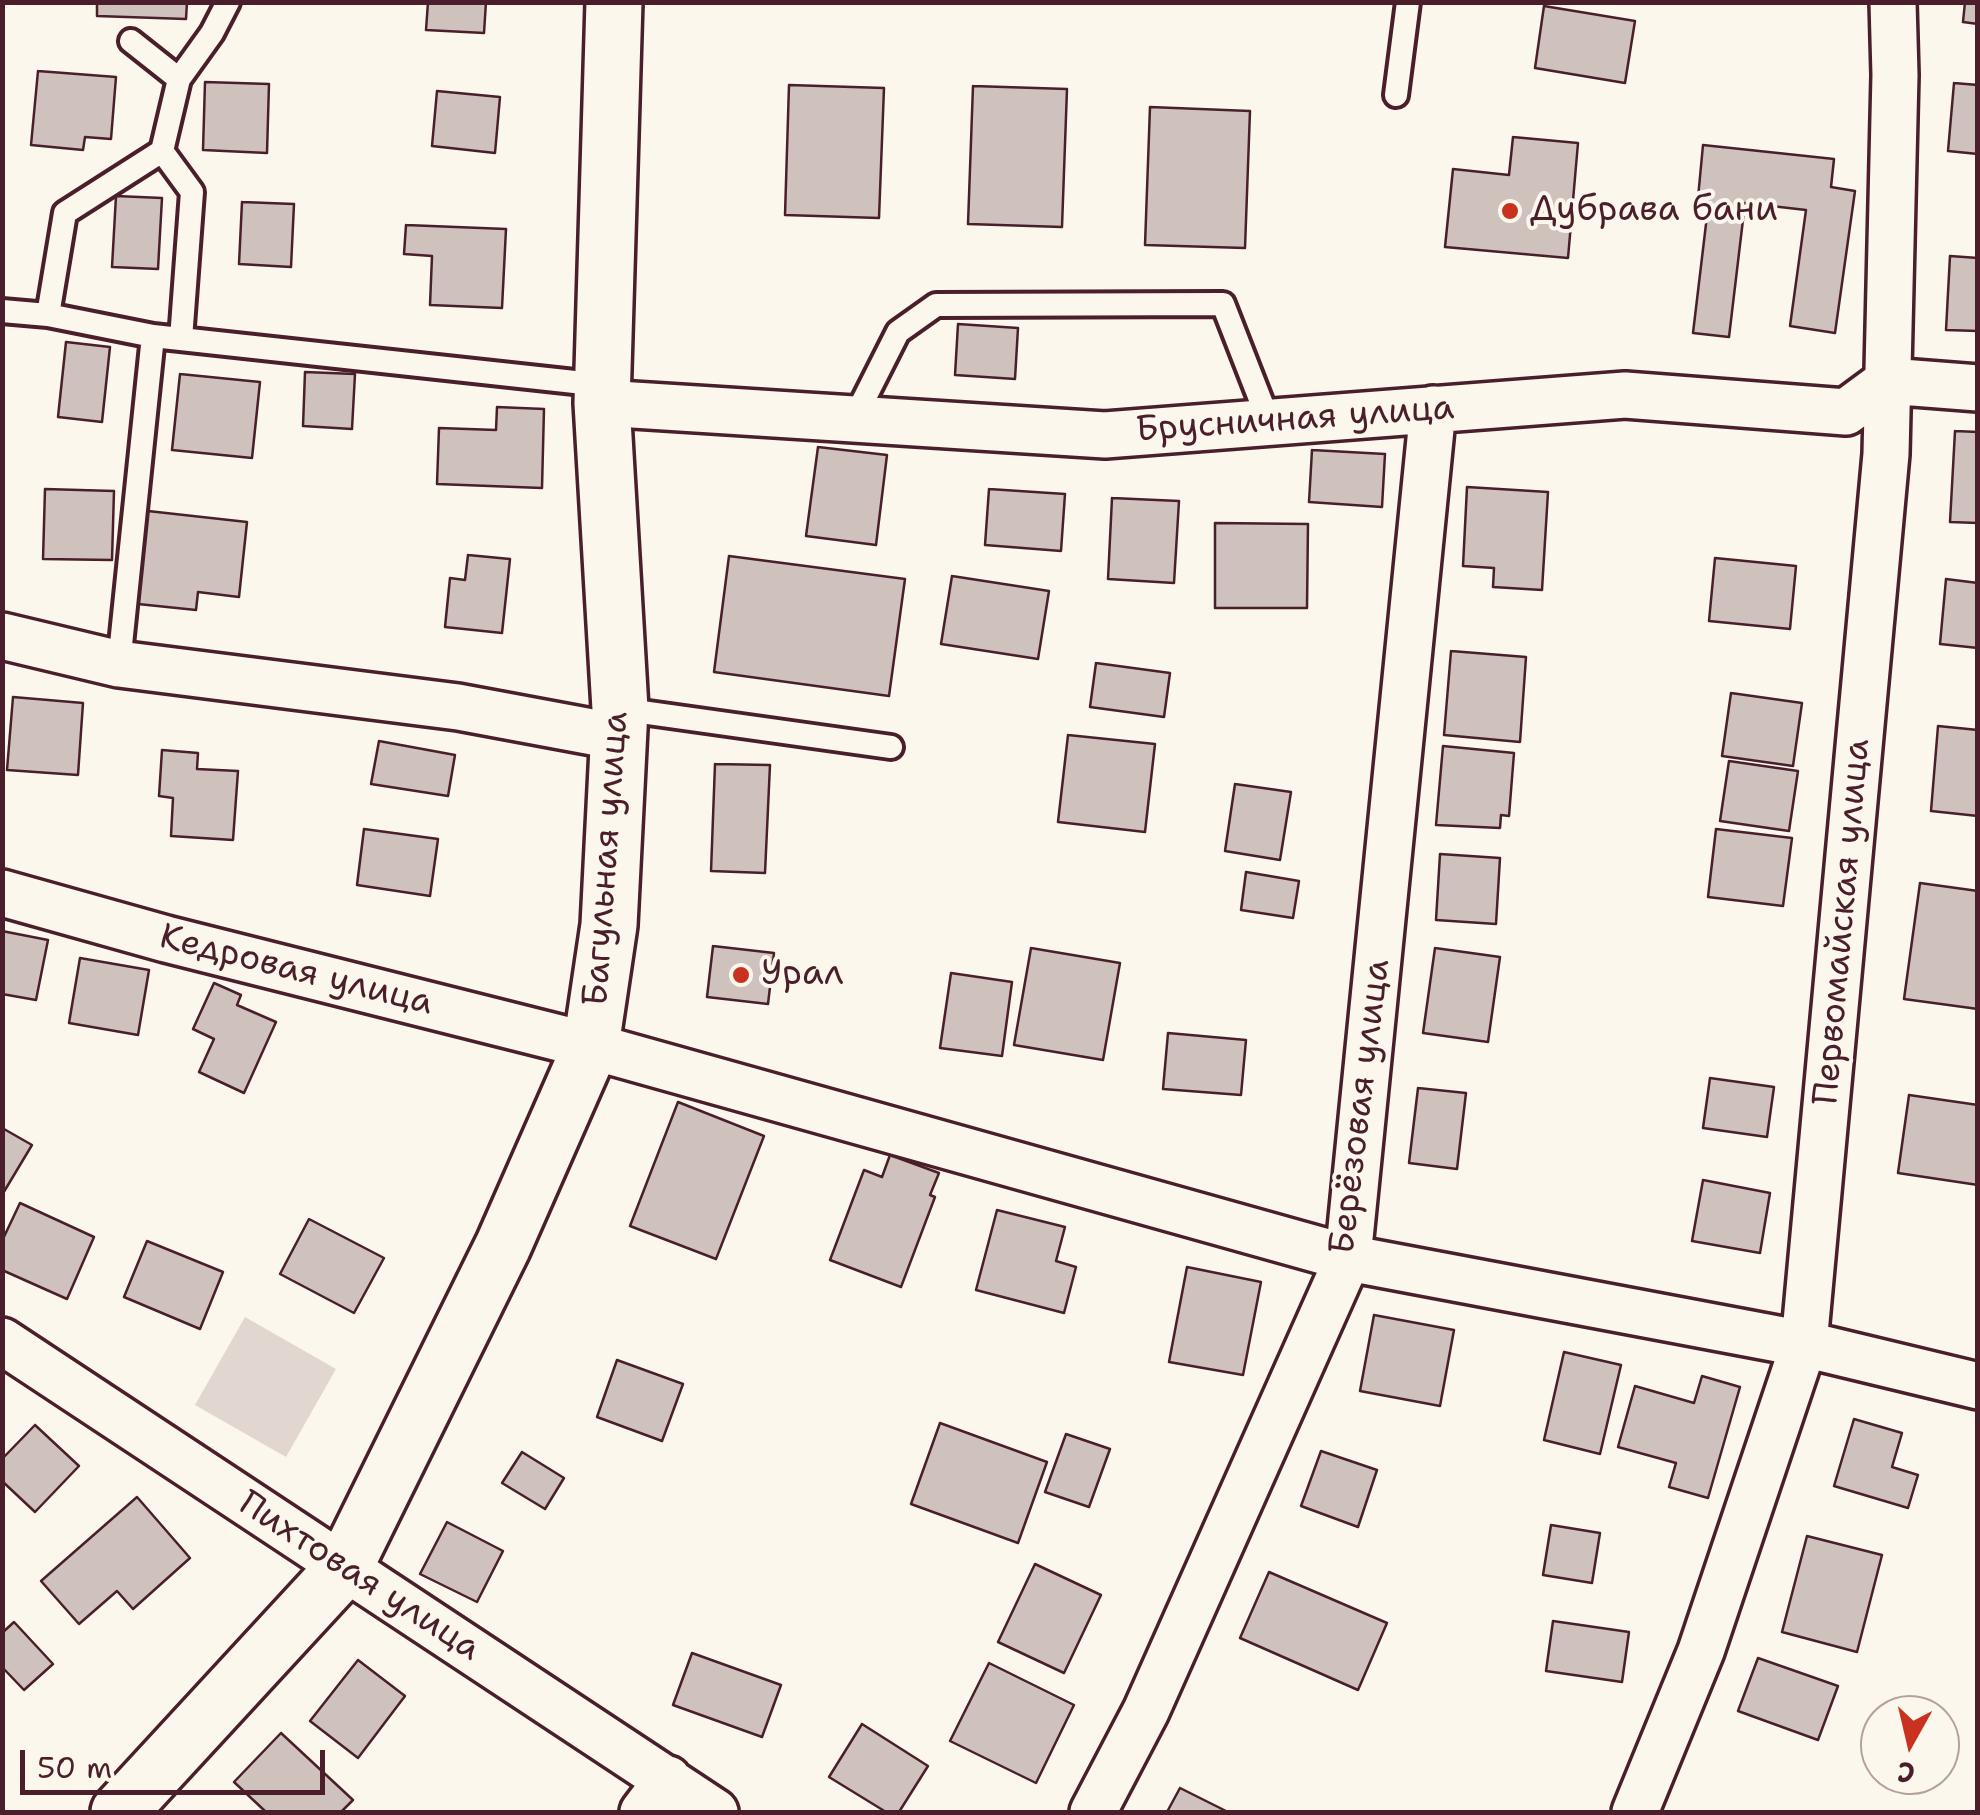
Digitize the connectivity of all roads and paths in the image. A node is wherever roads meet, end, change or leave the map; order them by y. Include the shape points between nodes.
1 (228, 2) edge
2 (614, 2) edge
3 (1408, 2) edge
4 (1893, 2) edge
5 (131, 41) dead end
6 (179, 79) junction
7 (1396, 95) dead end
8 (162, 150) junction
9 (2, 310) edge
10 (48, 315) junction
11 (153, 336) junction
12 (181, 339) junction
13 (1888, 381) junction
14 (1978, 388) edge
15 (602, 394) junction
16 (1433, 410) junction
17 (1846, 412) junction
18 (852, 420) junction
19 (1269, 422) junction
20 (1886, 460) junction
21 (2, 636) edge
22 (120, 664) junction
23 (619, 723) junction
24 (891, 747) dead end
25 (2, 893) edge
26 (591, 1046) junction
27 (1348, 1258) junction
28 (2, 1341) edge
29 (1804, 1344) junction
30 (1978, 1386) edge
31 (344, 1568) junction
32 (656, 1796) edge
33 (119, 1812) edge
34 (716, 1812) edge
35 (1093, 1812) edge
36 (1635, 1812) edge

1 - 6 lane
2 - 15 street, Багульная улица
3 - 7 lane
4 - 13 street, Первомайская улица
5 - 6 lane
6 - 8 lane
8 - 10 lane via 65,213
8 - 12 lane via 192,192
9 - 10 lane
10 - 11 lane
11 - 12 lane
11 - 22 lane
12 - 15 lane
13 - 14 street
13 - 17 street
13 - 20 street, Первомайская улица
15 - 18 street, Брусничная улица
15 - 23 street, Багульная улица
16 - 17 street, Брусничная улица via 1626,395
16 - 19 street, Брусничная улица
16 - 27 street, Берёзовая улица
17 - 20 street
18 - 19 street, Брусничная улица via 1105,435
18 - 19 lane via 898,332 936,304 1223,304
20 - 29 street, Первомайская улица
21 - 22 street
22 - 23 street
23 - 24 lane
23 - 26 street, Багульная улица via 609,925
25 - 26 street, Кедровая улица
26 - 27 street, Кедровая улица
26 - 31 street, Багульная улица via 503,1246
27 - 29 street, Кедровая улица
27 - 35 street, Берёзовая улица via 1146,1711
28 - 31 street, Пихтовая улица
29 - 30 street, Кедровая улица
29 - 36 street, Первомайская улица via 1701,1650
31 - 32 street, Пихтовая улица
31 - 33 street, Багульная улица
32 - 34 street, Пихтовая улица

